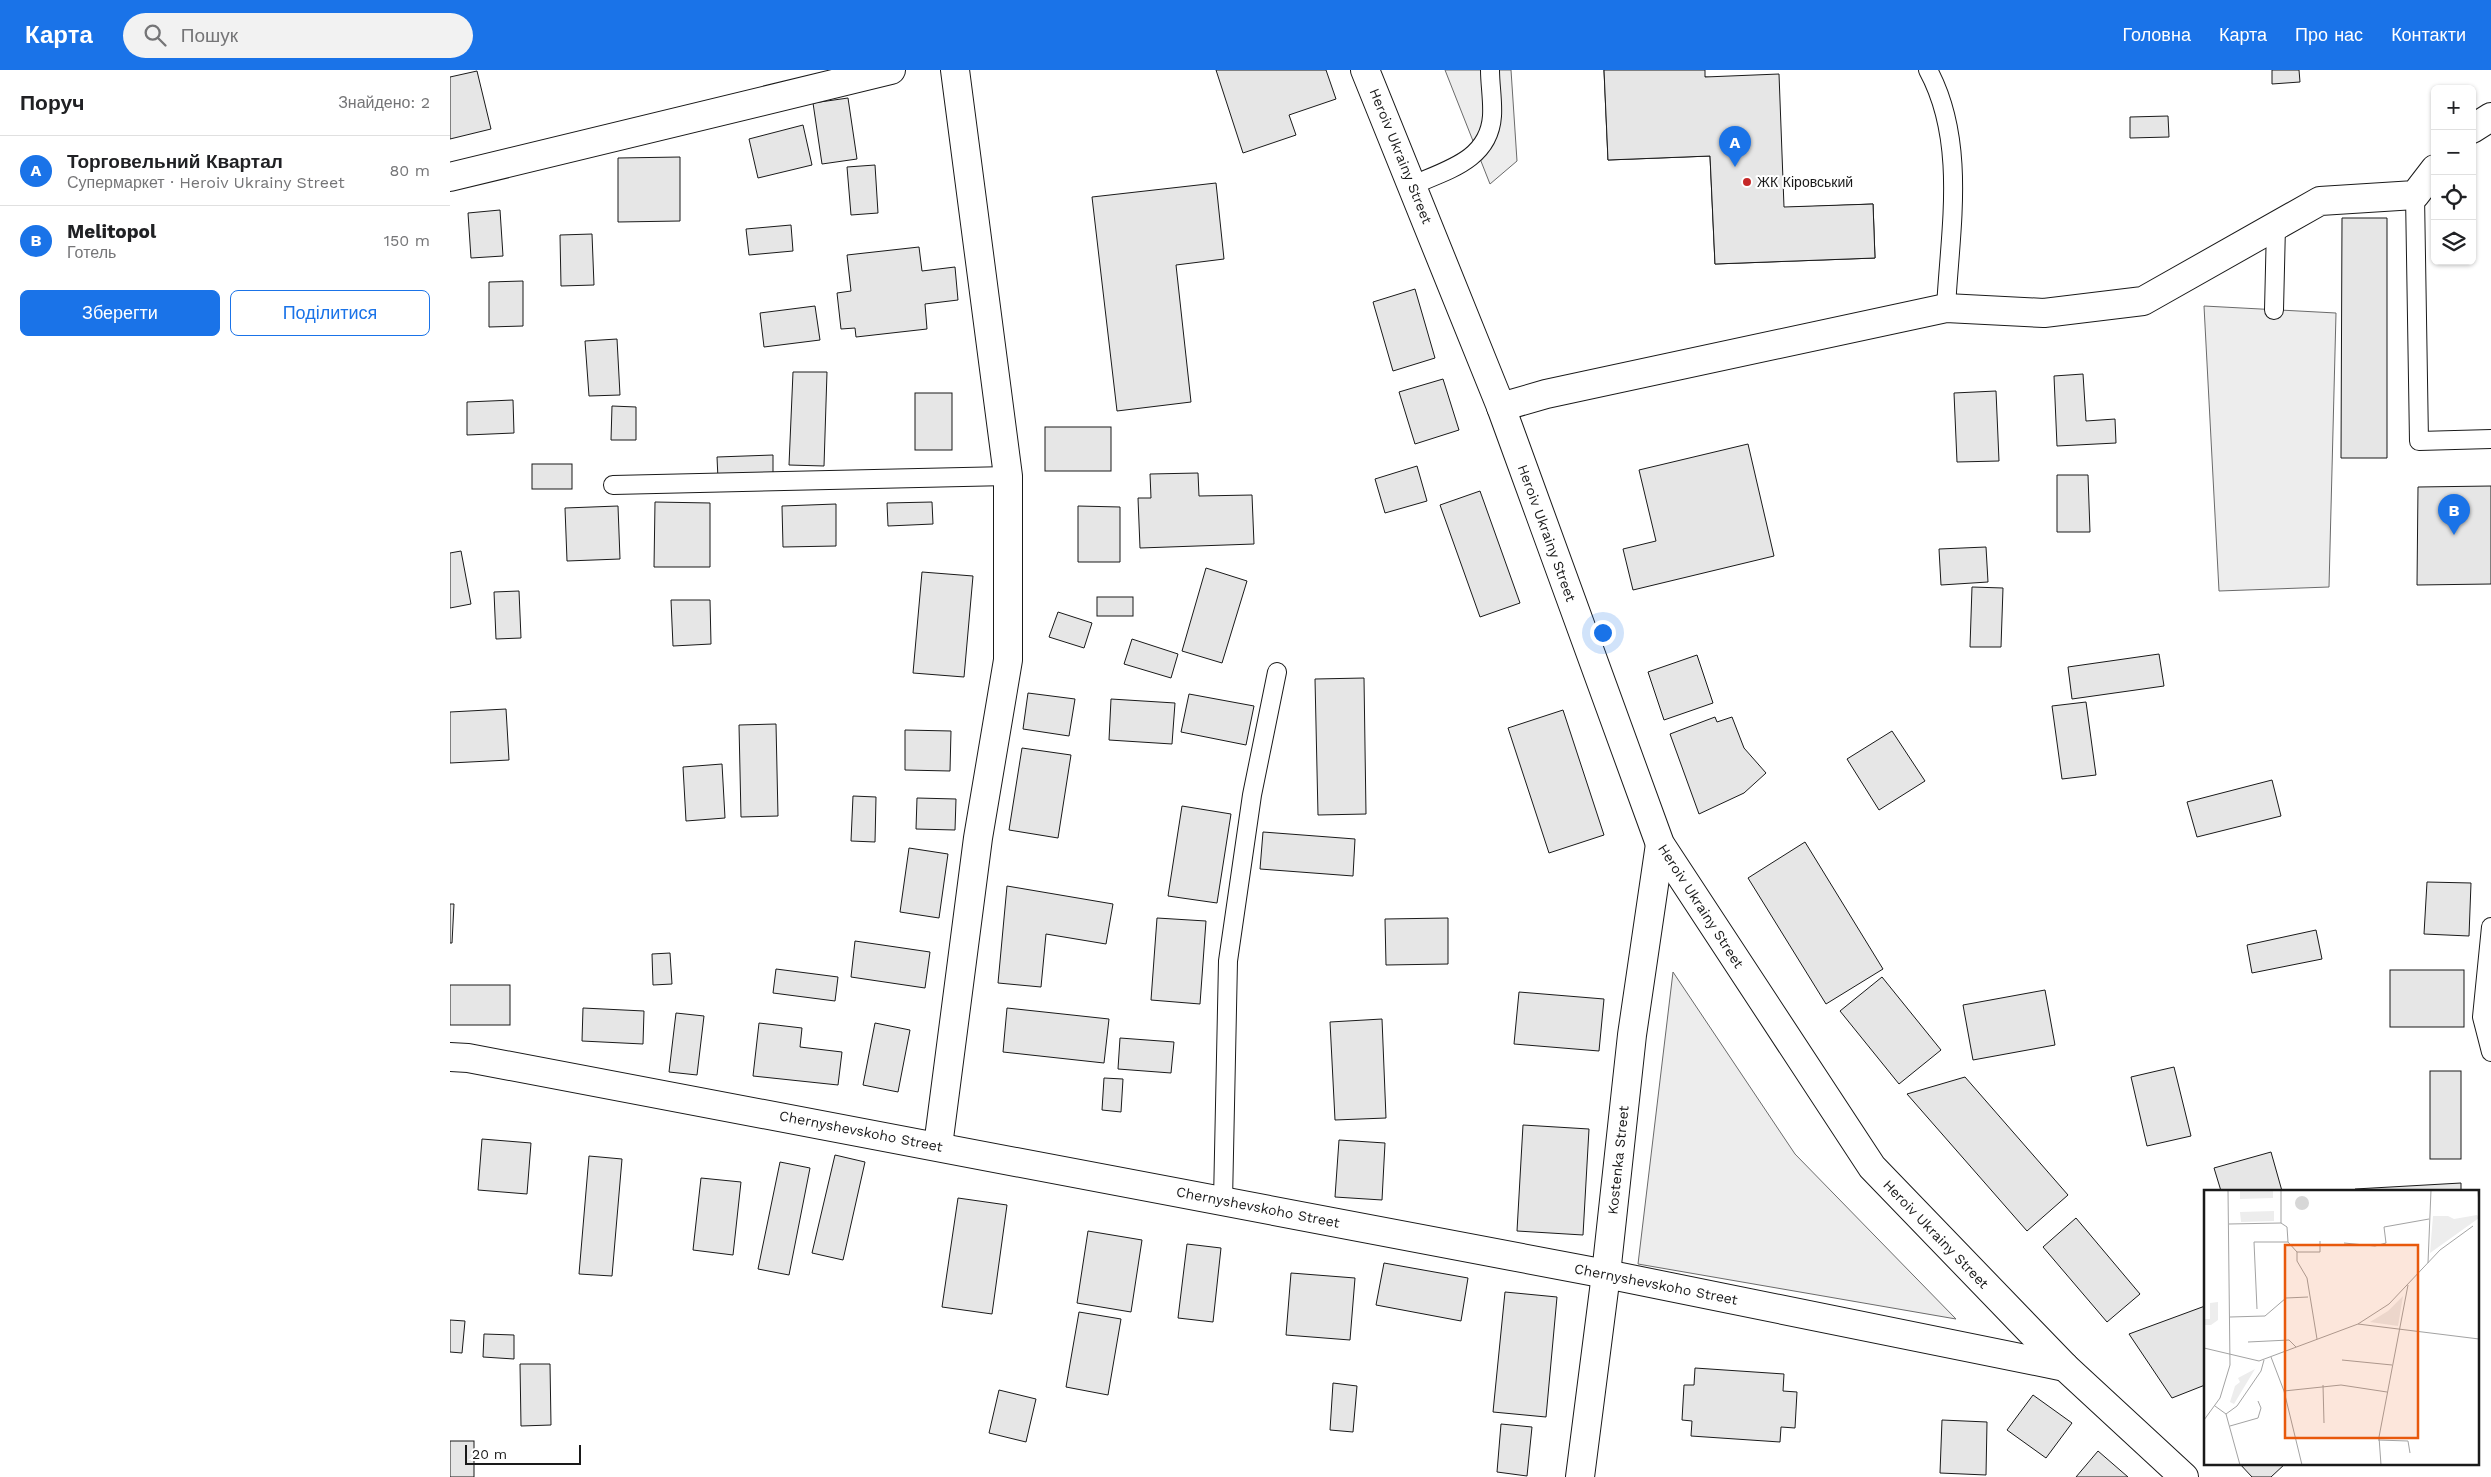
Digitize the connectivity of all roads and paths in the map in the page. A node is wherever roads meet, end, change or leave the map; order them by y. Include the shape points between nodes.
1 (891, 70) edge
2 (955, 70) edge
3 (1365, 70) edge
4 (1490, 70) edge
5 (1928, 70) edge
6 (2491, 117) edge
7 (2476, 126) edge
8 (2431, 174) edge
9 (450, 177) edge
10 (1413, 185) junction
11 (2415, 195) junction
12 (2276, 226) junction
13 (1946, 308) junction
14 (2274, 310) dead end
15 (1500, 407) junction
16 (2491, 439) edge
17 (1008, 476) junction
18 (612, 485) dead end
19 (1277, 672) dead end
20 (1660, 844) junction
21 (2491, 926) edge
22 (2491, 1052) edge
23 (450, 1057) edge
24 (938, 1146) junction
25 (1223, 1200) junction
26 (1606, 1274) junction
27 (2065, 1367) junction
28 (1580, 1477) edge
29 (2184, 1477) edge

1 - 9 street
2 - 17 street
3 - 10 street, Heroiv Ukrainy Street
4 - 10 lane via 1492,117 1482,148 1464,163
5 - 13 lane via 1950,133 1954,177
6 - 7 street
8 - 11 street
10 - 15 street, Heroiv Ukrainy Street
11 - 12 street via 2320,202
11 - 16 lane via 2419,441
12 - 13 street via 2143,301 2044,313
12 - 14 lane
13 - 15 street via 1546,394
15 - 20 street, Heroiv Ukrainy Street
17 - 18 lane
17 - 24 street via 1008,660 978,838
19 - 25 lane via 1252,795 1228,960
20 - 26 street, Kostenka Street via 1632,1035
20 - 27 street, Heroiv Ukrainy Street via 1872,1167
21 - 22 lane via 2482,1017
23 - 24 street, Chernyshevskoho Street
24 - 25 street, Chernyshevskoho Street
25 - 26 street, Chernyshevskoho Street
26 - 27 street, Chernyshevskoho Street
26 - 28 street, Kostenka Street
27 - 29 street, Heroiv Ukrainy Street

